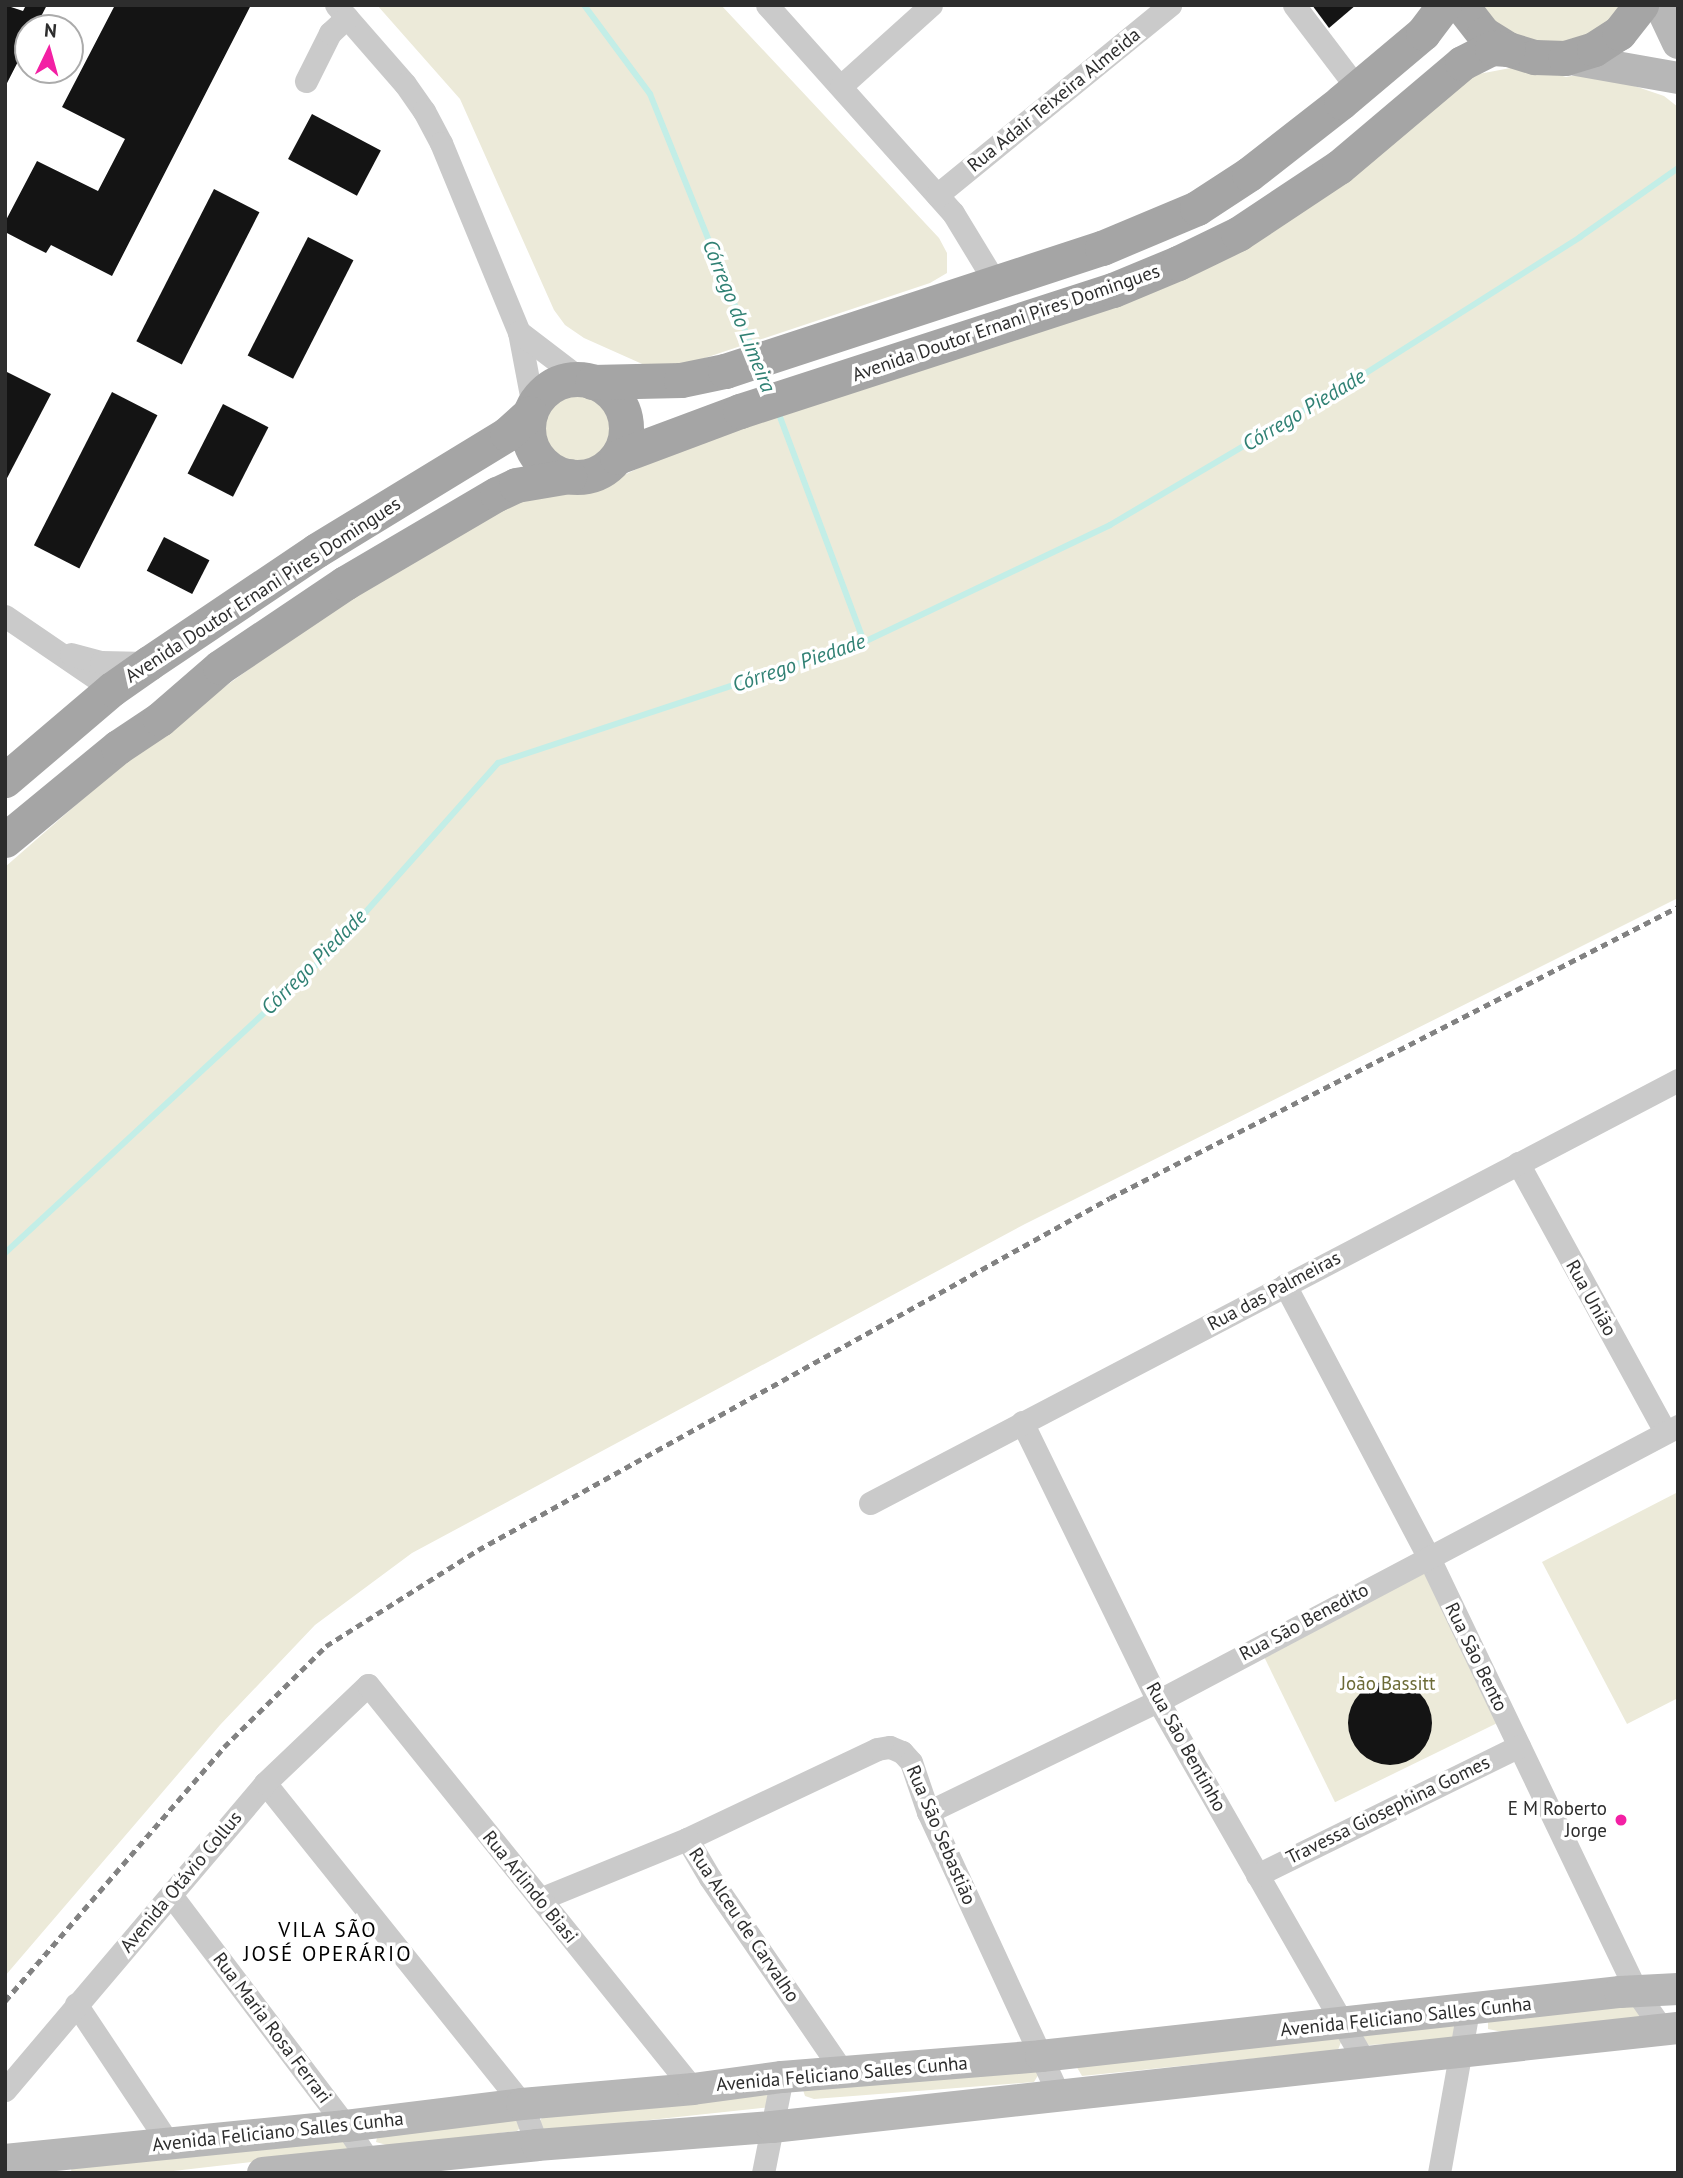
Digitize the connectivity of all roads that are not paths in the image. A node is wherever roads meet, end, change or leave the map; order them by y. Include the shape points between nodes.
1 (767, 5) edge
2 (931, 5) edge
3 (1170, 5) edge
4 (1294, 5) edge
5 (1444, 5) edge
6 (1461, 5) edge
7 (1641, 5) edge
8 (1660, 5) edge
9 (342, 11) edge
10 (1678, 43) edge
11 (1508, 49) junction
12 (1565, 58) junction
13 (1678, 78) edge
14 (306, 81) dead end
15 (841, 86) junction
16 (1357, 88) junction
17 (937, 195) junction
18 (995, 282) junction
19 (519, 332) junction
20 (587, 381) junction
21 (532, 409) junction
22 (617, 457) junction
23 (569, 476) junction
24 (5, 616) edge
25 (58, 649) junction
26 (149, 663) junction
27 (112, 689) junction
28 (5, 780) edge
29 (5, 840) edge
30 (1678, 1080) edge
31 (1518, 1163) junction
32 (1285, 1285) junction
33 (1022, 1422) junction
34 (1671, 1429) edge
35 (870, 1503) dead end
36 (1428, 1556) junction
37 (368, 1685) joint
38 (1158, 1700) junction
39 (1519, 1746) junction
40 (265, 1783) junction
41 (928, 1812) junction
42 (687, 1839) junction
43 (1257, 1875) junction
44 (171, 1895) junction
45 (540, 1899) junction
46 (1678, 1989) edge
47 (1637, 1993) junction
48 (76, 2004) junction
49 (1468, 2010) junction
50 (1344, 2024) junction
51 (1670, 2029) edge
52 (1463, 2053) junction
53 (1041, 2056) junction
54 (1365, 2063) junction
55 (843, 2072) junction
56 (782, 2077) junction
57 (693, 2089) junction
58 (5, 2090) edge
59 (1059, 2096) junction
60 (522, 2104) junction
61 (346, 2126) junction
62 (772, 2126) junction
63 (169, 2144) junction
64 (537, 2144) junction
65 (5, 2160) edge
66 (370, 2163) junction
67 (60, 2164) edge
68 (263, 2173) edge
69 (763, 2173) edge
70 (1439, 2173) edge

1 - 15 street
2 - 15 street
3 - 17 street, Rua Adair Teixeira Almeida
4 - 16 street
5 - 16 main road, Avenida Doutor Ernani Pires Domingues via 1423,33
6 - 11 main road via 1484,34
7 - 12 main road via 1619,33 1594,49
8 - 10 main road
9 - 14 street
9 - 19 street via 424,111 458,180
11 - 12 main road via 1535,57
11 - 22 main road, Avenida Doutor Ernani Pires Domingues via 1492,48 1462,63 1339,167 1238,234 1178,263 1113,290 740,411
12 - 13 main road
15 - 17 street
16 - 18 main road, Avenida Doutor Ernani Pires Domingues via 1249,174 1197,208 1102,248
17 - 18 street
18 - 20 main road, Avenida Doutor Ernani Pires Domingues via 725,371 681,380
19 - 20 street
19 - 21 street
20 - 21 main road via 554,385
20 - 22 main road via 608,390 620,405 626,422 625,440
21 - 23 main road via 528,429 536,453 553,471
21 - 26 main road, Avenida Doutor Ernani Pires Domingues via 507,433 317,550
22 - 23 main road via 587,476
23 - 29 main road, Avenida Doutor Ernani Pires Domingues via 516,485 345,583 219,667
24 - 25 street
25 - 26 street via 101,662
25 - 27 street
26 - 27 main road, Avenida Doutor Ernani Pires Domingues
27 - 28 main road, Avenida Doutor Ernani Pires Domingues
30 - 31 street, Rua das Palmeiras
31 - 32 street, Rua das Palmeiras
31 - 34 street, Rua União
32 - 33 street, Rua das Palmeiras
32 - 36 street, Rua São Bento
33 - 35 street, Rua das Palmeiras
33 - 38 street, Rua São Bentinho
34 - 36 street, Rua São Benedito
36 - 38 street, Rua São Benedito
36 - 39 street, Rua São Bento
37 - 40 street, Avenida Otávio Collus
37 - 45 street, Rua Arlindo Biasi
38 - 41 street, Rua São Benedito
38 - 43 street, Rua São Bentinho
39 - 43 street, Travessa Giosephina Gomes
39 - 47 street, Rua São Bento
40 - 44 street, Avenida Otávio Collus
40 - 60 street
41 - 42 street, Rua São Sebastião via 911,1762 890,1747
41 - 53 street, Rua São Sebastião
42 - 45 street, Rua Alceu de Carvalho
42 - 55 street, Rua Alceu de Carvalho
43 - 50 street, Rua São Bentinho
44 - 48 street, Avenida Otávio Collus
44 - 61 street, Rua Maria Rosa Ferrari
45 - 57 street, Rua Arlindo Biasi
46 - 47 main road, Avenida Feliciano Salles Cunha
47 - 49 main road, Avenida Feliciano Salles Cunha
47 - 51 street, Rua São Bento
48 - 58 street, Avenida Otávio Collus
48 - 63 street
49 - 50 main road, Avenida Feliciano Salles Cunha
49 - 52 street
50 - 53 main road, Avenida Feliciano Salles Cunha
50 - 54 street, Rua São Bentinho
51 - 52 main road, Avenida Feliciano Salles Cunha
52 - 54 main road, Avenida Feliciano Salles Cunha
52 - 70 street
53 - 55 main road, Avenida Feliciano Salles Cunha
53 - 59 street, Rua São Sebastião
54 - 59 main road, Avenida Feliciano Salles Cunha
55 - 56 main road, Avenida Feliciano Salles Cunha
56 - 57 main road, Avenida Feliciano Salles Cunha
56 - 62 street
57 - 60 main road, Avenida Feliciano Salles Cunha
59 - 62 main road, Avenida Feliciano Salles Cunha
60 - 61 main road, Avenida Feliciano Salles Cunha
60 - 64 street
61 - 63 main road, Avenida Feliciano Salles Cunha
61 - 66 street, Rua Maria Rosa Ferrari
62 - 64 main road, Avenida Feliciano Salles Cunha
62 - 69 street
63 - 67 main road, Avenida Feliciano Salles Cunha
64 - 66 main road, Avenida Feliciano Salles Cunha
65 - 67 main road, Avenida Feliciano Salles Cunha
66 - 68 main road, Avenida Feliciano Salles Cunha

